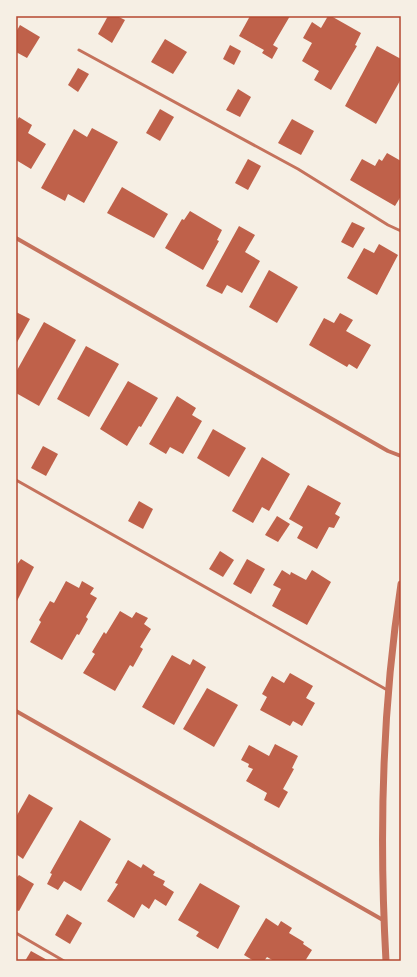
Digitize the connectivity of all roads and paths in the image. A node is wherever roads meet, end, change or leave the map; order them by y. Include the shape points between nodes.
1 (79, 50) dead end
2 (401, 231) edge
3 (16, 238) edge
4 (401, 456) edge
5 (16, 480) edge
6 (401, 584) edge
7 (389, 691) junction
8 (16, 711) edge
9 (383, 920) junction
10 (16, 934) edge
11 (64, 961) edge
12 (386, 961) edge

1 - 2 lane via 298,169
3 - 4 street via 388,451
5 - 7 lane
6 - 7 street
7 - 9 street via 382,824
8 - 9 street
9 - 12 street
10 - 11 lane

